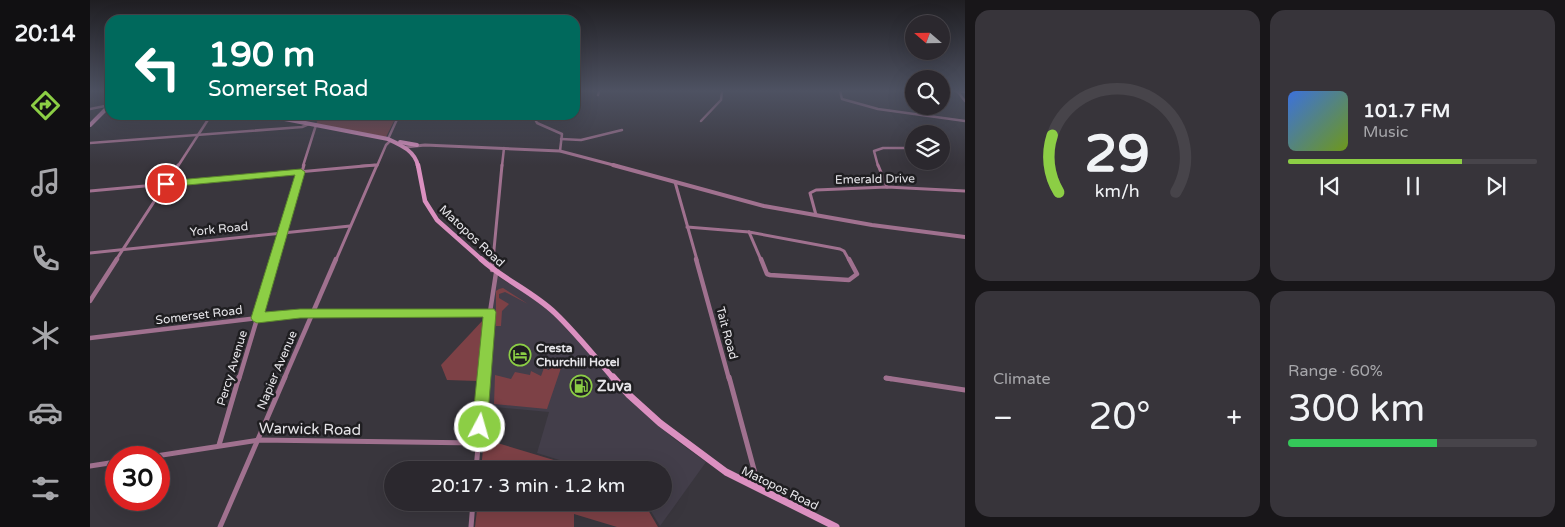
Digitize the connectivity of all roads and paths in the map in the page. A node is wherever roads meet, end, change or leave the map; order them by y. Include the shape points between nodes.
1 (99, 116) edge
2 (705, 116) edge
3 (931, 116) edge
4 (208, 120) edge
5 (289, 120) edge
6 (398, 120) edge
7 (537, 120) edge
8 (701, 120) dead end
9 (965, 120) edge
10 (309, 124) junction
11 (90, 125) edge
12 (316, 125) junction
13 (622, 130) dead end
14 (197, 135) junction
15 (561, 139) junction
16 (392, 140) junction
17 (90, 144) edge
18 (417, 145) junction
19 (406, 147) junction
20 (504, 148) junction
21 (905, 150) edge
22 (560, 151) junction
23 (377, 165) junction
24 (301, 172) junction
25 (675, 182) junction
26 (166, 184) junction
27 (887, 186) junction
28 (90, 190) edge
29 (965, 191) edge
30 (816, 215) junction
31 (350, 226) junction
32 (687, 227) junction
33 (282, 232) junction
34 (749, 232) junction
35 (965, 237) edge
36 (123, 249) junction
37 (90, 253) edge
38 (494, 272) junction
39 (90, 301) edge
40 (490, 312) junction
41 (312, 314) junction
42 (257, 318) junction
43 (90, 338) edge
44 (886, 378) dead end
45 (965, 390) edge
46 (259, 440) junction
47 (478, 443) junction
48 (219, 445) junction
49 (170, 453) edge
50 (477, 461) edge
51 (105, 464) edge
52 (90, 466) edge
53 (759, 490) junction
54 (472, 511) edge
55 (220, 527) edge
56 (471, 527) edge
57 (836, 527) edge

1 - 11 main road
2 - 8 street
3 - 9 street
4 - 14 street
5 - 10 main road
6 - 16 street, Napier Avenue
7 - 15 street via 560,132
10 - 12 main road
10 - 14 street
12 - 16 main road
12 - 24 street, Percy Avenue
13 - 15 street via 581,140
14 - 17 street
14 - 26 street
15 - 22 street
16 - 18 main road
16 - 19 main road
16 - 23 street, Napier Avenue via 386,145
18 - 19 street
18 - 20 street
19 - 38 main road, Matopos Road via 416,160 429,209 447,230
20 - 22 street
20 - 38 street
21 - 27 street via 880,148 874,151
22 - 25 street
23 - 24 street
23 - 31 street, Napier Avenue
24 - 26 street
24 - 33 street, Percy Avenue
25 - 30 street via 749,202
25 - 32 street, Tait Road
26 - 28 street
26 - 36 street
27 - 29 street, Emerald Drive
27 - 30 street, Emerald Drive via 812,191
30 - 35 street
31 - 33 street, York Road
31 - 41 street, Napier Avenue
32 - 34 street
32 - 53 street, Tait Road
33 - 36 street, York Road
33 - 42 street, Percy Avenue
34 - 34 street via 840,249 857,274 849,280 770,276 766,274
36 - 37 street, York Road
36 - 39 street
38 - 40 street
38 - 53 main road, Matopos Road via 555,313 630,394 676,436 726,472
40 - 41 street, Somerset Road
40 - 47 street
41 - 42 street, Somerset Road
41 - 46 street, Napier Avenue
42 - 43 street, Somerset Road
42 - 48 street, Percy Avenue
44 - 45 street
46 - 47 street, Warwick Road
46 - 48 street, Warwick Road
46 - 55 street, Napier Avenue
47 - 50 street
48 - 49 street, Warwick Road
51 - 52 street
53 - 57 main road, Matopos Road
54 - 56 street

